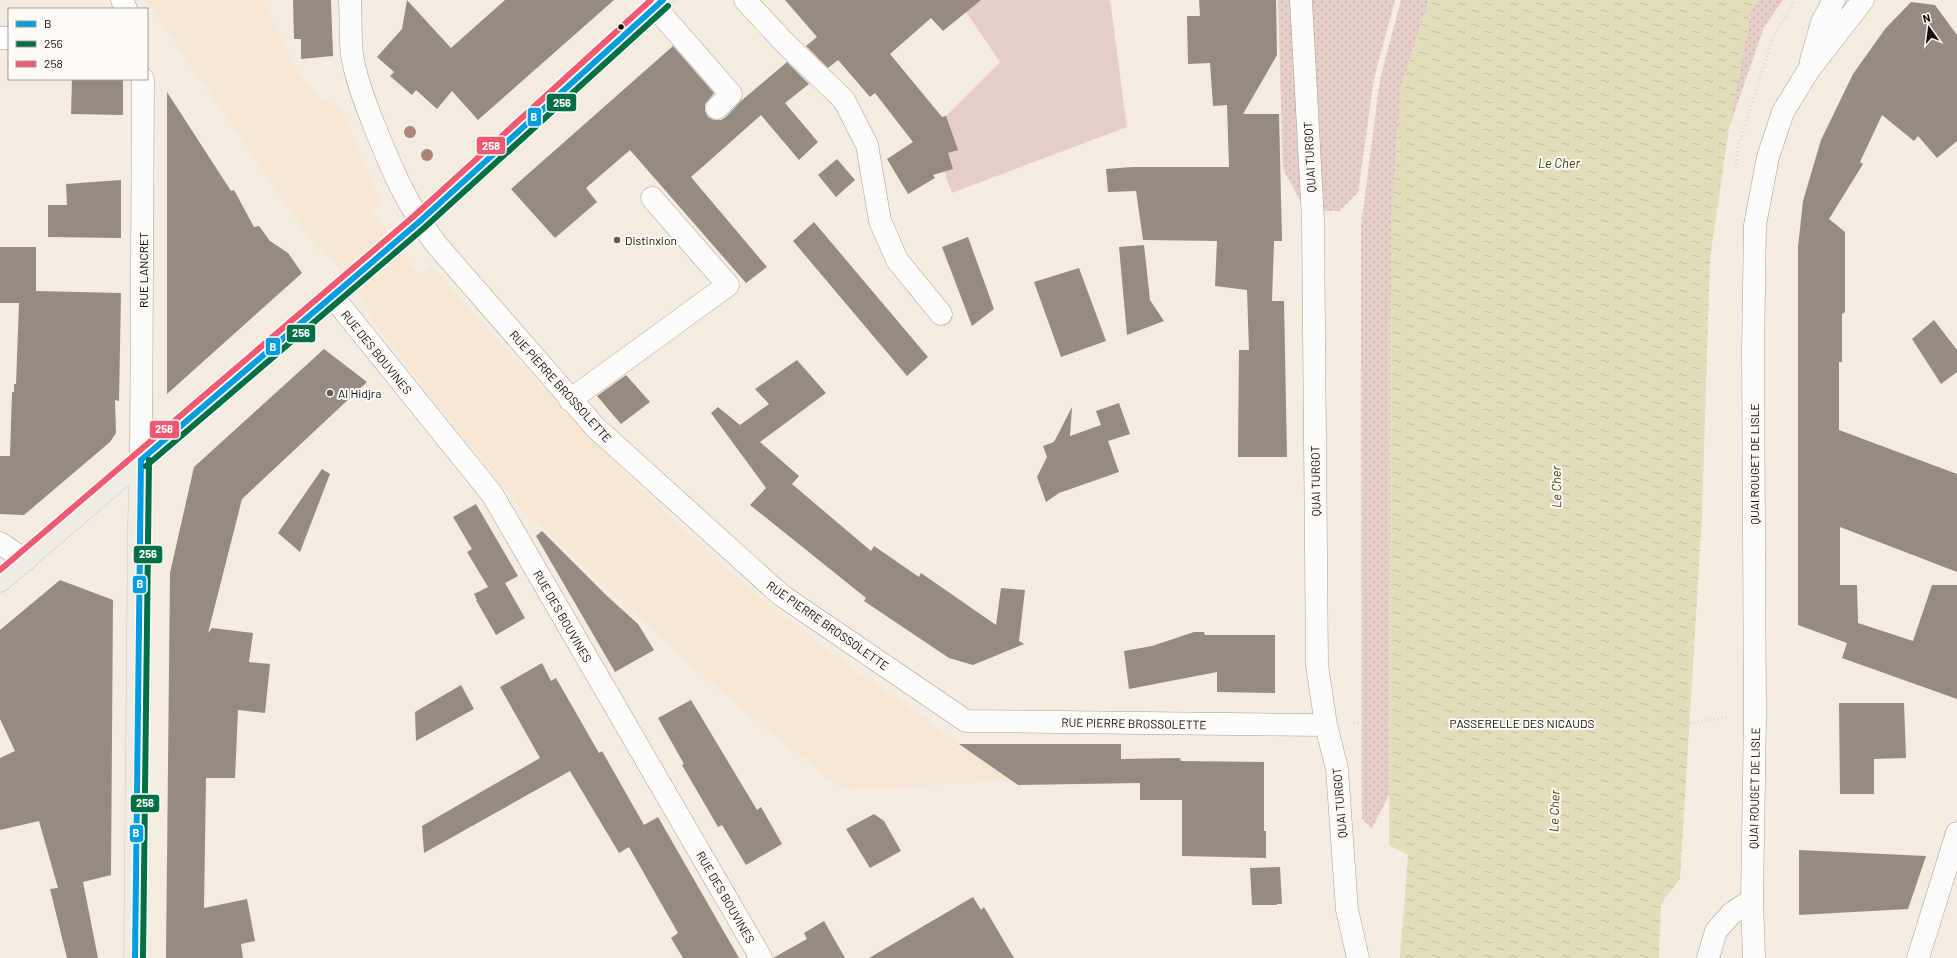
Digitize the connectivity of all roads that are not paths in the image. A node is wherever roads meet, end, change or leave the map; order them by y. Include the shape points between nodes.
1 (350, 0) edge
2 (745, 0) edge
3 (1301, 0) edge
4 (1834, 0) edge
5 (1863, 0) edge
6 (659, 4) edge
7 (1808, 71) junction
8 (143, 80) edge
9 (716, 108) dead end
10 (652, 198) dead end
11 (420, 222) junction
12 (333, 297) junction
13 (941, 314) dead end
14 (570, 400) junction
15 (141, 460) junction
16 (0, 543) edge
17 (25, 560) junction
18 (0, 581) edge
19 (1326, 725) junction
20 (1957, 833) edge
21 (1752, 900) junction
22 (135, 958) edge
23 (761, 958) edge
24 (1358, 958) edge
25 (1708, 958) edge
26 (1754, 958) edge
27 (1918, 958) edge

1 - 11 street, RUE PIERRE BROSSOLETTE via 352,56 363,97 398,182
2 - 13 street via 844,100 867,145 880,221 897,260
3 - 19 street, QUAI TURGOT via 1313,220 1317,665
4 - 7 street via 1822,22
5 - 7 street, QUAI ROUGET DE LISLE
6 - 9 street via 731,94
6 - 11 main road
7 - 21 street, QUAI ROUGET DE LISLE via 1783,112 1768,157 1755,225 1755,716
8 - 15 street, RUE LANCRET
10 - 14 street via 728,285
11 - 12 main road
11 - 14 street, RUE PIERRE BROSSOLETTE
12 - 15 main road
12 - 23 street, RUE DES BOUVINES via 492,494
14 - 19 street, RUE PIERRE BROSSOLETTE via 596,428 781,595 966,721
15 - 17 main road
15 - 22 main road via 138,530
16 - 17 street
17 - 18 main road
19 - 24 street, QUAI TURGOT via 1337,769 1347,910
20 - 27 street
21 - 25 street via 1732,913 1716,931
21 - 26 street, QUAI ROUGET DE LISLE

